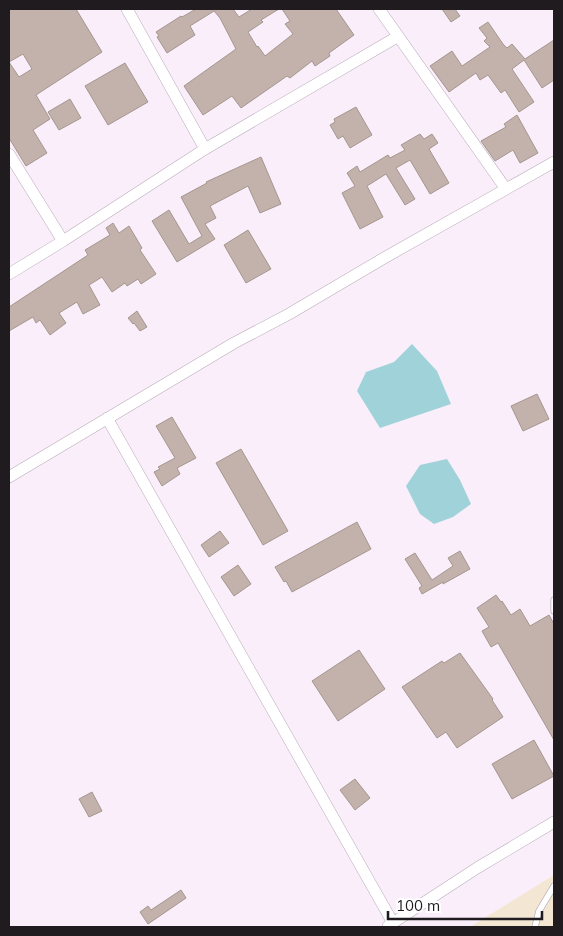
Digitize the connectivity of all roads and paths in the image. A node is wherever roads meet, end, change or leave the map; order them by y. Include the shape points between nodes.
1 (127, 9) edge
2 (378, 9) edge
3 (397, 36) junction
4 (206, 149) junction
5 (9, 154) edge
6 (554, 162) edge
7 (506, 189) junction
8 (64, 242) junction
9 (9, 274) edge
10 (107, 418) junction
11 (9, 477) edge
12 (554, 600) edge
13 (554, 611) edge
14 (554, 822) edge
15 (554, 886) edge
16 (389, 925) edge
17 (534, 927) edge

1 - 4 street
2 - 3 street
3 - 4 street
3 - 7 street
4 - 8 street
5 - 8 street
6 - 7 street
7 - 10 street
8 - 9 street
10 - 11 street
10 - 16 street
12 - 13 lane
14 - 16 street
15 - 17 lane via 539,911

